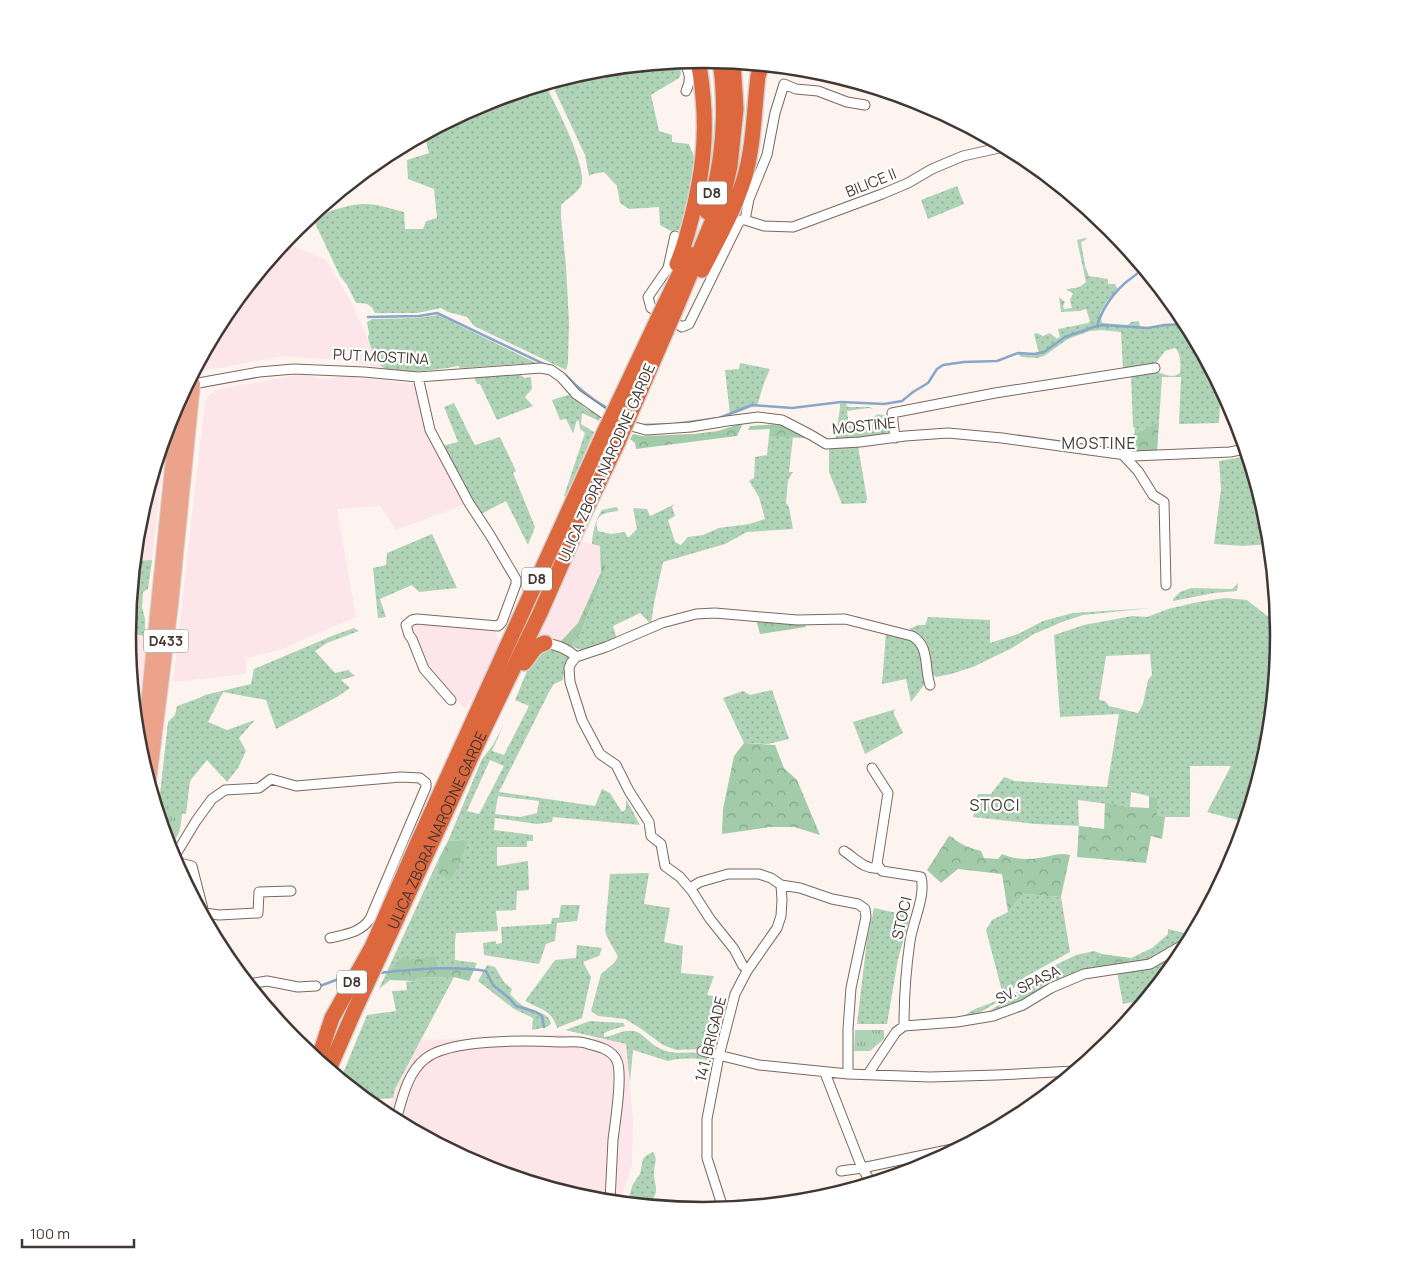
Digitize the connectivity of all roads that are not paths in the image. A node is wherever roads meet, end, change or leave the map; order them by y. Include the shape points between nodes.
1 (687, 68) edge
2 (699, 68) edge
3 (727, 69) edge
4 (728, 69) edge
5 (760, 71) edge
6 (686, 91) dead end
7 (865, 106) dead end
8 (995, 149) edge
9 (744, 197) junction
10 (746, 220) junction
11 (675, 236) dead end
12 (686, 286) junction
13 (669, 310) junction
14 (1155, 368) dead end
15 (418, 378) junction
16 (194, 383) edge
17 (189, 395) edge
18 (616, 422) joint
19 (895, 438) junction
20 (169, 444) edge
21 (1239, 450) edge
22 (1122, 454) junction
23 (1166, 585) dead end
24 (545, 643) joint
25 (576, 657) junction
26 (510, 676) junction
27 (930, 685) dead end
28 (451, 700) dead end
29 (145, 735) edge
30 (151, 764) edge
31 (872, 768) dead end
32 (179, 850) edge
33 (844, 851) dead end
34 (185, 864) edge
35 (879, 868) junction
36 (781, 885) junction
37 (690, 888) junction
38 (291, 891) dead end
39 (199, 895) edge
40 (210, 914) edge
41 (330, 938) dead end
42 (377, 949) junction
43 (1174, 950) edge
44 (743, 966) dead end
45 (255, 983) edge
46 (316, 986) dead end
47 (352, 1016) junction
48 (332, 1018) junction
49 (904, 1026) junction
50 (316, 1048) edge
51 (702, 1051) dead end
52 (320, 1053) edge
53 (719, 1056) junction
54 (332, 1063) edge
55 (336, 1066) edge
56 (1064, 1072) edge
57 (825, 1073) junction
58 (848, 1074) junction
59 (868, 1074) junction
60 (398, 1113) edge
61 (930, 1154) edge
62 (862, 1168) junction
63 (841, 1170) dead end
64 (867, 1177) edge
65 (610, 1194) edge
66 (721, 1201) edge

1 - 6 street via 690,83
2 - 13 highway via 704,104 703,168 687,235 666,287
3 - 13 highway, ULICA ZBORA NARODNE GARDE / D8 via 714,188
4 - 12 highway, ULICA ZBORA NARODNE GARDE / D8 via 736,109 730,166 724,193
5 - 9 highway
7 - 9 street via 784,84 767,155
8 - 10 street, BILICE II via 963,156 882,194 793,227 764,226
9 - 10 street
9 - 12 highway via 696,282
10 - 11 street via 738,224 688,324 682,327 651,308 648,297 668,268
12 - 13 highway, ULICA ZBORA NARODNE GARDE / D8
13 - 26 highway, ULICA ZBORA NARODNE GARDE / D8, bridge via 618,442
13 - 42 highway, ULICA ZBORA NARODNE GARDE / D8, bridge via 603,435 418,842
14 - 19 street via 892,413
15 - 16 street, PUT MOSTINA via 294,369
15 - 18 street, PUT MOSTINA via 541,368 551,370 576,394
15 - 28 street via 430,430 469,503 516,579 504,617 496,627 417,619 406,625 424,668
17 - 30 main road, D433 via 171,605
18 - 19 street, MOSTINE via 646,430 758,417 782,420 826,444
19 - 22 street, MOSTINE via 948,433
20 - 29 main road, D433
21 - 22 street, MOSTINE
22 - 23 street via 1138,471 1153,495 1164,502
24 - 25 street via 569,650
24 - 26 highway via 532,650 526,661
25 - 27 street via 691,615 715,612 797,620 845,619 912,636 924,649
25 - 37 street via 569,668 570,682 582,720 600,754 616,765 649,822 652,836 661,844 666,866
26 - 42 highway, ULICA ZBORA NARODNE GARDE / D8
31 - 35 street via 888,792
32 - 41 street via 212,799 225,790 259,788 271,779 296,786 401,777 424,780 426,787 370,919 358,930
33 - 35 street via 864,866
34 - 39 street via 192,866
35 - 49 street, STOCI via 882,872 921,877 923,886 910,940
36 - 37 street via 759,874 728,874
36 - 53 street, 141. BRIGADE via 782,916 735,994
36 - 58 street via 858,904 866,909 851,988
37 - 44 street
38 - 40 street via 258,892 258,914
42 - 47 highway, ULICA ZBORA NARODNE GARDE / D8
42 - 48 highway, ULICA ZBORA NARODNE GARDE / D8
43 - 49 street, SV. SPASA via 1150,964 1084,974 1023,1005 993,1016
45 - 46 street
47 - 54 highway, ULICA ZBORA NARODNE GARDE / D8
47 - 55 highway
48 - 50 highway
48 - 52 highway, ULICA ZBORA NARODNE GARDE / D8
49 - 59 street via 896,1032
51 - 53 street
53 - 57 street via 759,1065
53 - 66 street, 141. BRIGADE via 707,1120 707,1158
56 - 59 street via 930,1077
57 - 58 street
57 - 62 street
58 - 59 street
60 - 65 street via 415,1069 426,1058 444,1050 520,1040 584,1043 607,1050 618,1062 620,1074
61 - 62 street
62 - 63 street
62 - 64 street

